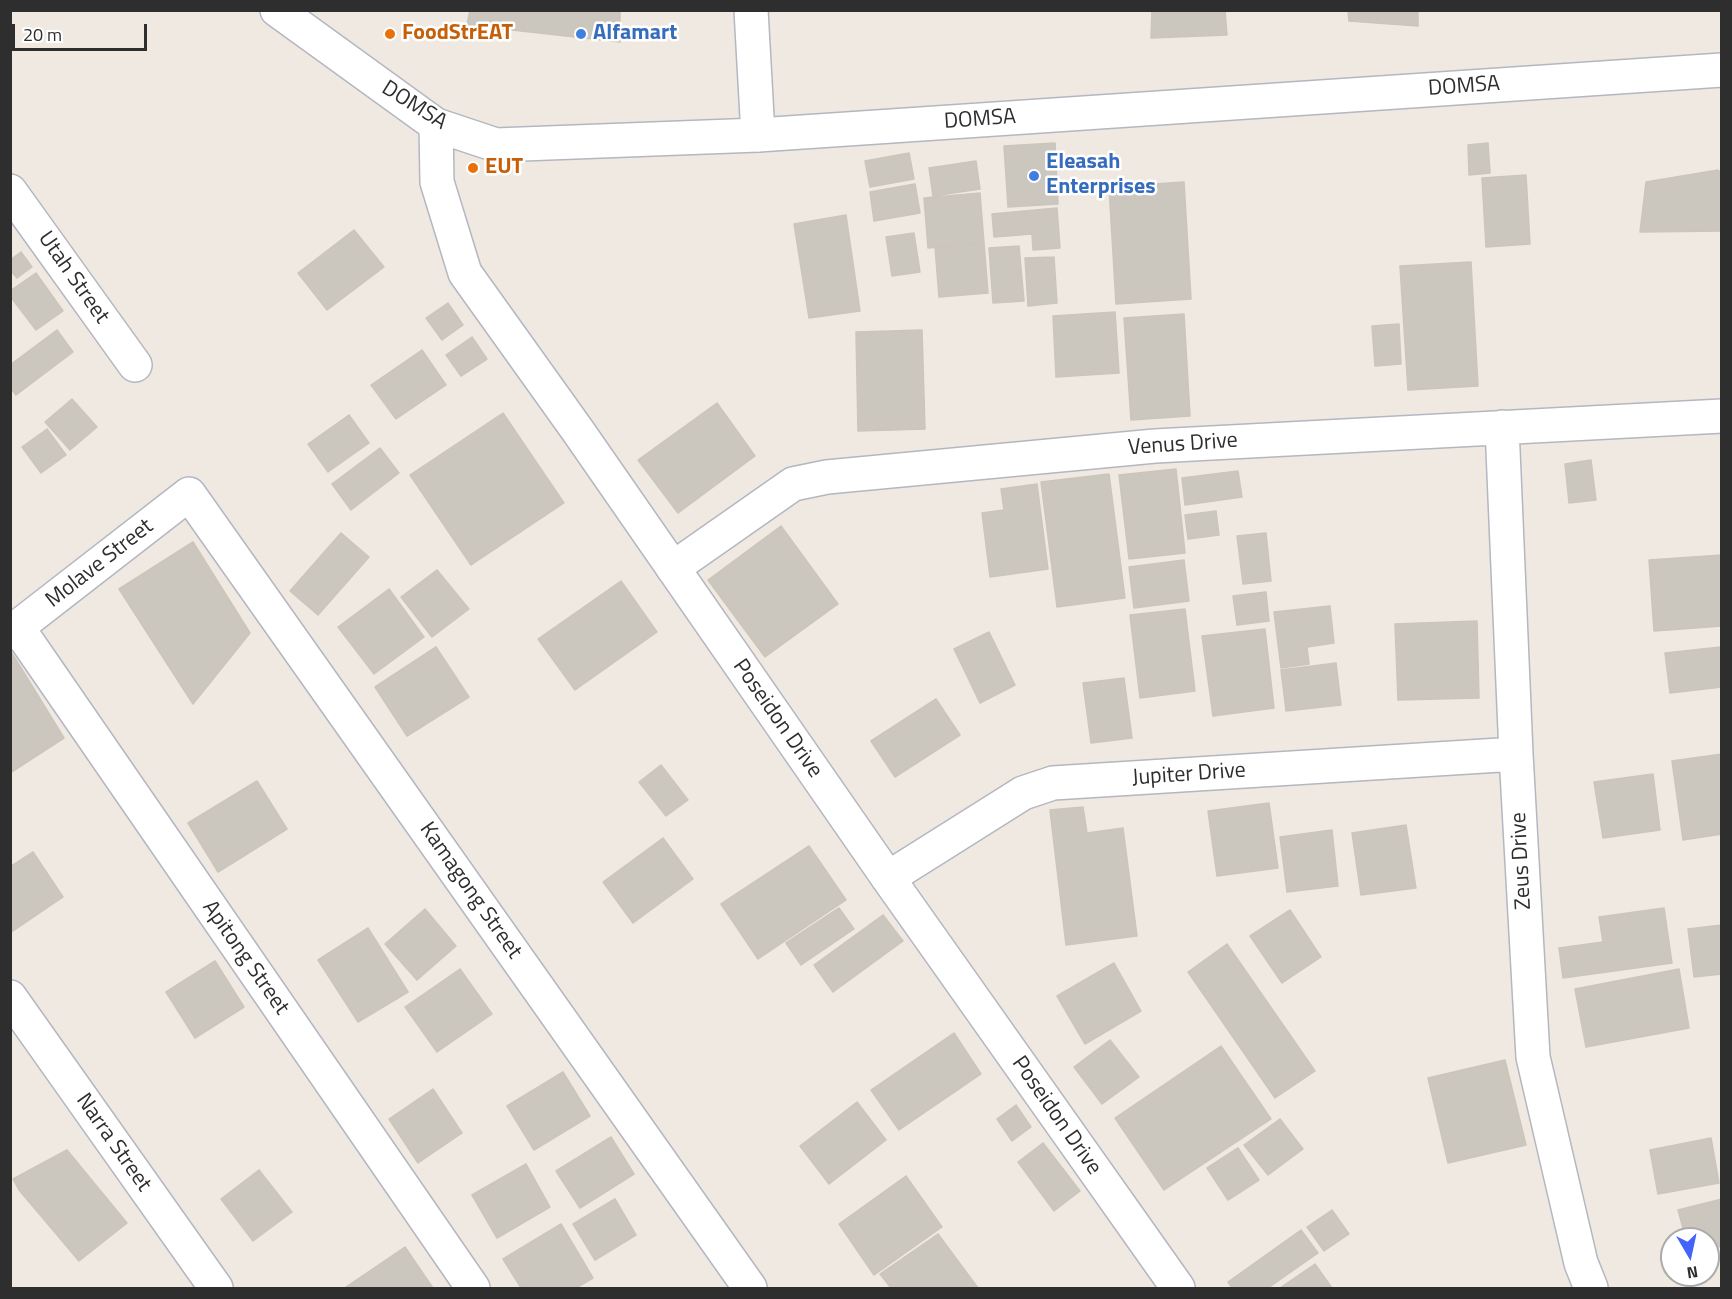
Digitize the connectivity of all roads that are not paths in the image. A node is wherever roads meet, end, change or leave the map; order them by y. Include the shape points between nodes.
1 (277, 10) edge
2 (752, 10) edge
3 (1722, 70) edge
4 (436, 125) junction
5 (758, 135) junction
6 (10, 190) edge
7 (20, 220) edge
8 (135, 365) dead end
9 (1722, 416) edge
10 (1502, 427) junction
11 (189, 494) joint
12 (673, 568) junction
13 (14, 631) edge
14 (1516, 754) junction
15 (888, 878) junction
16 (10, 997) edge
17 (216, 1288) edge
18 (472, 1288) edge
19 (750, 1288) edge
20 (1178, 1288) edge
21 (1591, 1288) edge

1 - 4 street, DOMSA
2 - 5 street
3 - 5 street, DOMSA
4 - 5 street, DOMSA via 496,145
4 - 12 street, Poseidon Drive via 437,182 465,273
6 - 7 street, Utah Street
7 - 8 street, Utah Street
9 - 10 street, Venus Drive
10 - 12 street, Venus Drive via 1155,446 827,477 793,484
10 - 14 street, Zeus Drive
11 - 13 street, Molave Street
11 - 19 street, Kamagong Street
12 - 15 street, Poseidon Drive
13 - 18 street, Apitong Street
14 - 15 street, Jupiter Drive via 1053,783 1023,794
14 - 21 street, Zeus Drive via 1533,1057 1581,1263
15 - 20 street, Poseidon Drive
16 - 17 street, Narra Street

